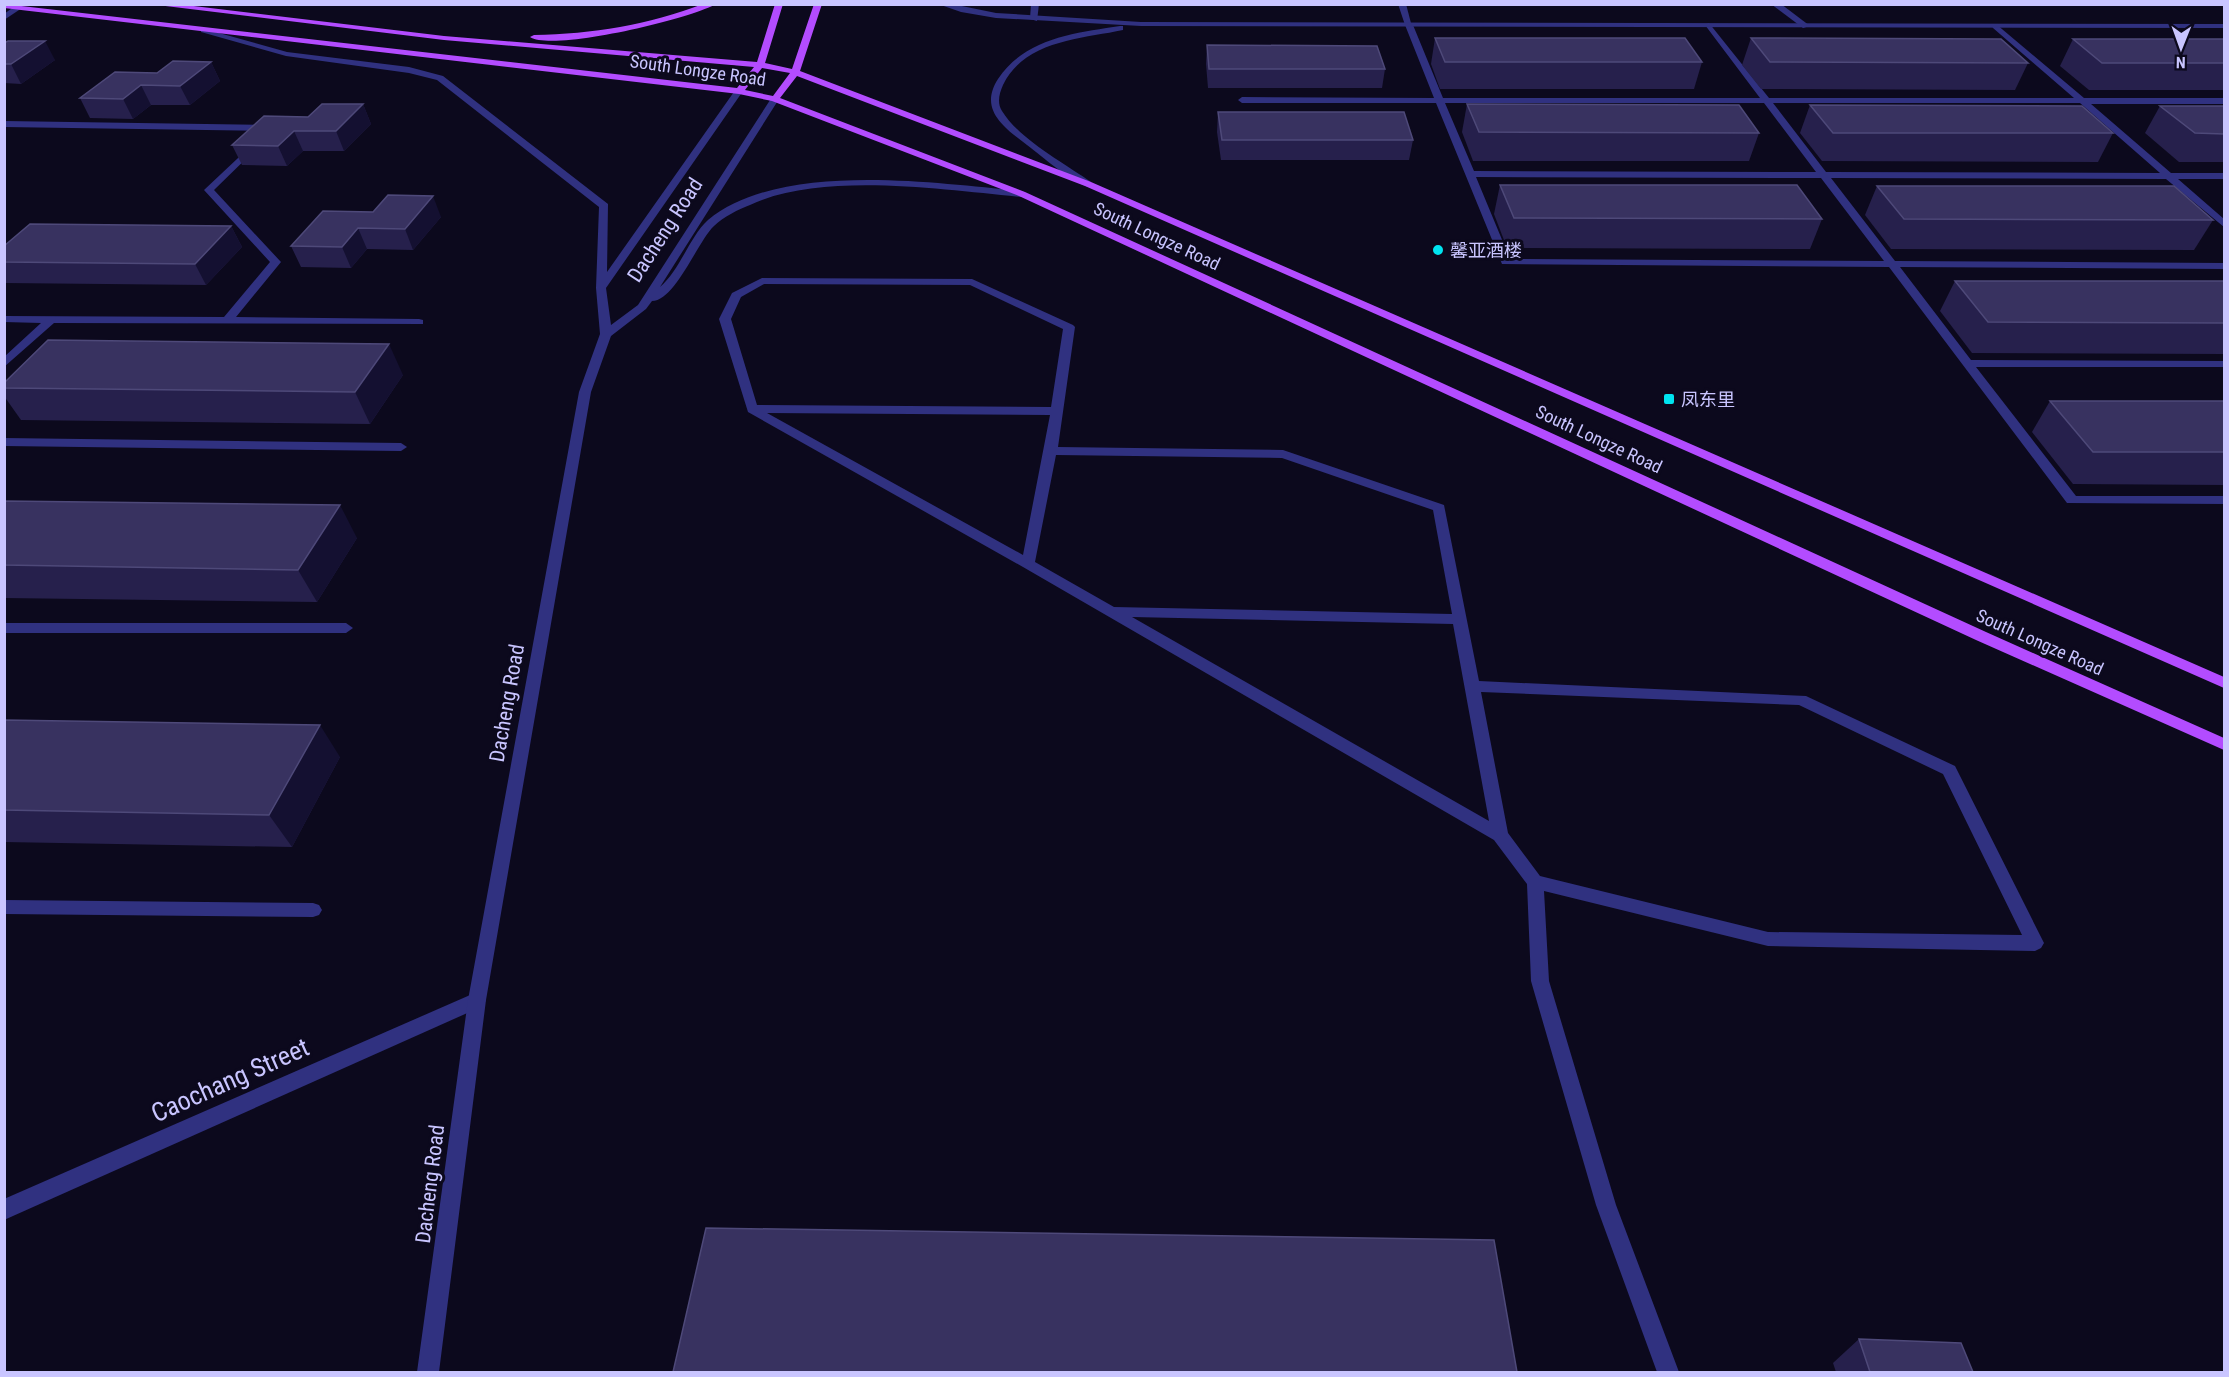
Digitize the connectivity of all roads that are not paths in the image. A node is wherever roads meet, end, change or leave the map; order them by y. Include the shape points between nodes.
1 (153, 4) edge
2 (712, 4) edge
3 (779, 4) edge
4 (818, 4) edge
5 (942, 4) edge
6 (1035, 4) edge
7 (1402, 4) edge
8 (1775, 4) edge
9 (4, 6) edge
10 (18, 8) junction
11 (4, 18) edge
12 (1034, 19) junction
13 (1141, 24) junction
14 (1409, 25) junction
15 (1709, 25) junction
16 (1806, 26) junction
17 (1996, 26) junction
18 (2224, 26) edge
19 (204, 30) junction
20 (444, 38) junction
21 (760, 65) junction
22 (795, 72) junction
23 (739, 91) junction
24 (775, 99) junction
25 (1242, 100) dead end
26 (1440, 100) junction
27 (1767, 100) junction
28 (2082, 101) junction
29 (2224, 101) edge
30 (4, 124) edge
31 (1470, 174) junction
32 (1824, 175) junction
33 (2169, 176) junction
34 (2224, 176) edge
35 (1088, 184) junction
36 (1022, 194) junction
37 (2224, 224) edge
38 (1892, 264) junction
39 (2224, 266) edge
40 (601, 288) junction
41 (642, 307) junction
42 (4, 319) edge
43 (50, 320) junction
44 (227, 321) junction
45 (419, 322) dead end
46 (606, 334) junction
47 (1967, 363) junction
48 (4, 364) edge
49 (2224, 364) edge
50 (752, 409) junction
51 (1056, 411) junction
52 (4, 442) edge
53 (401, 447) dead end
54 (1051, 452) junction
55 (2224, 500) edge
56 (1028, 564) junction
57 (1108, 612) junction
58 (1459, 619) junction
59 (4, 628) edge
60 (346, 628) dead end
61 (2224, 682) edge
62 (1471, 686) junction
63 (2224, 744) edge
64 (1500, 835) junction
65 (1535, 882) junction
66 (4, 907) edge
67 (313, 910) dead end
68 (477, 1000) junction
69 (4, 1210) edge
70 (428, 1372) edge
71 (1668, 1372) edge

1 - 20 main road, South Longze Road
2 - 20 main road via 643,27 605,34
3 - 21 main road
4 - 22 main road
5 - 12 street via 971,14
6 - 12 street
7 - 14 street
8 - 16 street
9 - 10 main road, South Longze Road
10 - 11 street
10 - 19 main road, South Longze Road
12 - 13 street
13 - 14 street
13 - 35 street via 1047,43 1019,60 1003,77 994,96 996,109 1007,124
14 - 15 street
14 - 26 street
15 - 16 street
15 - 27 street
16 - 17 street
17 - 18 street
17 - 28 street
19 - 23 main road, South Longze Road
19 - 40 street via 286,54 409,70 440,78 604,206
20 - 21 main road, South Longze Road
21 - 22 main road, South Longze Road
21 - 23 main road
22 - 24 main road
22 - 35 main road, South Longze Road
23 - 24 main road, South Longze Road
23 - 40 street
24 - 36 main road, South Longze Road
24 - 41 street, Dacheng Road
25 - 26 street
26 - 27 street
26 - 31 street
27 - 28 street
27 - 32 street
28 - 29 street
28 - 33 street
30 - 44 street via 272,128 209,190 276,262
31 - 32 street
31 - 38 street via 1506,262
32 - 33 street
32 - 38 street
33 - 34 street
33 - 37 street
35 - 61 main road, South Longze Road
36 - 41 street via 896,183 845,183 793,189 747,202 711,223 669,285
36 - 63 main road, South Longze Road
38 - 39 street
38 - 47 street
40 - 46 street
41 - 46 street, Dacheng Road
42 - 43 street
43 - 44 street
43 - 48 street
44 - 45 street
46 - 68 street, Dacheng Road via 585,392
47 - 49 street
47 - 55 street via 2072,500
50 - 51 street
50 - 51 street via 725,319 736,295 762,280 972,282 1069,327
50 - 56 street
51 - 54 street
52 - 53 street
54 - 56 street
54 - 58 street via 1283,454 1439,508
56 - 57 street
57 - 58 street
57 - 64 street
58 - 62 street
59 - 60 street
62 - 64 street
62 - 65 street via 1801,700 1949,770 2035,943 1768,939
64 - 65 street
65 - 71 street via 1539,981 1606,1205
66 - 67 street
68 - 69 street, Caochang Street
68 - 70 street, Dacheng Road

